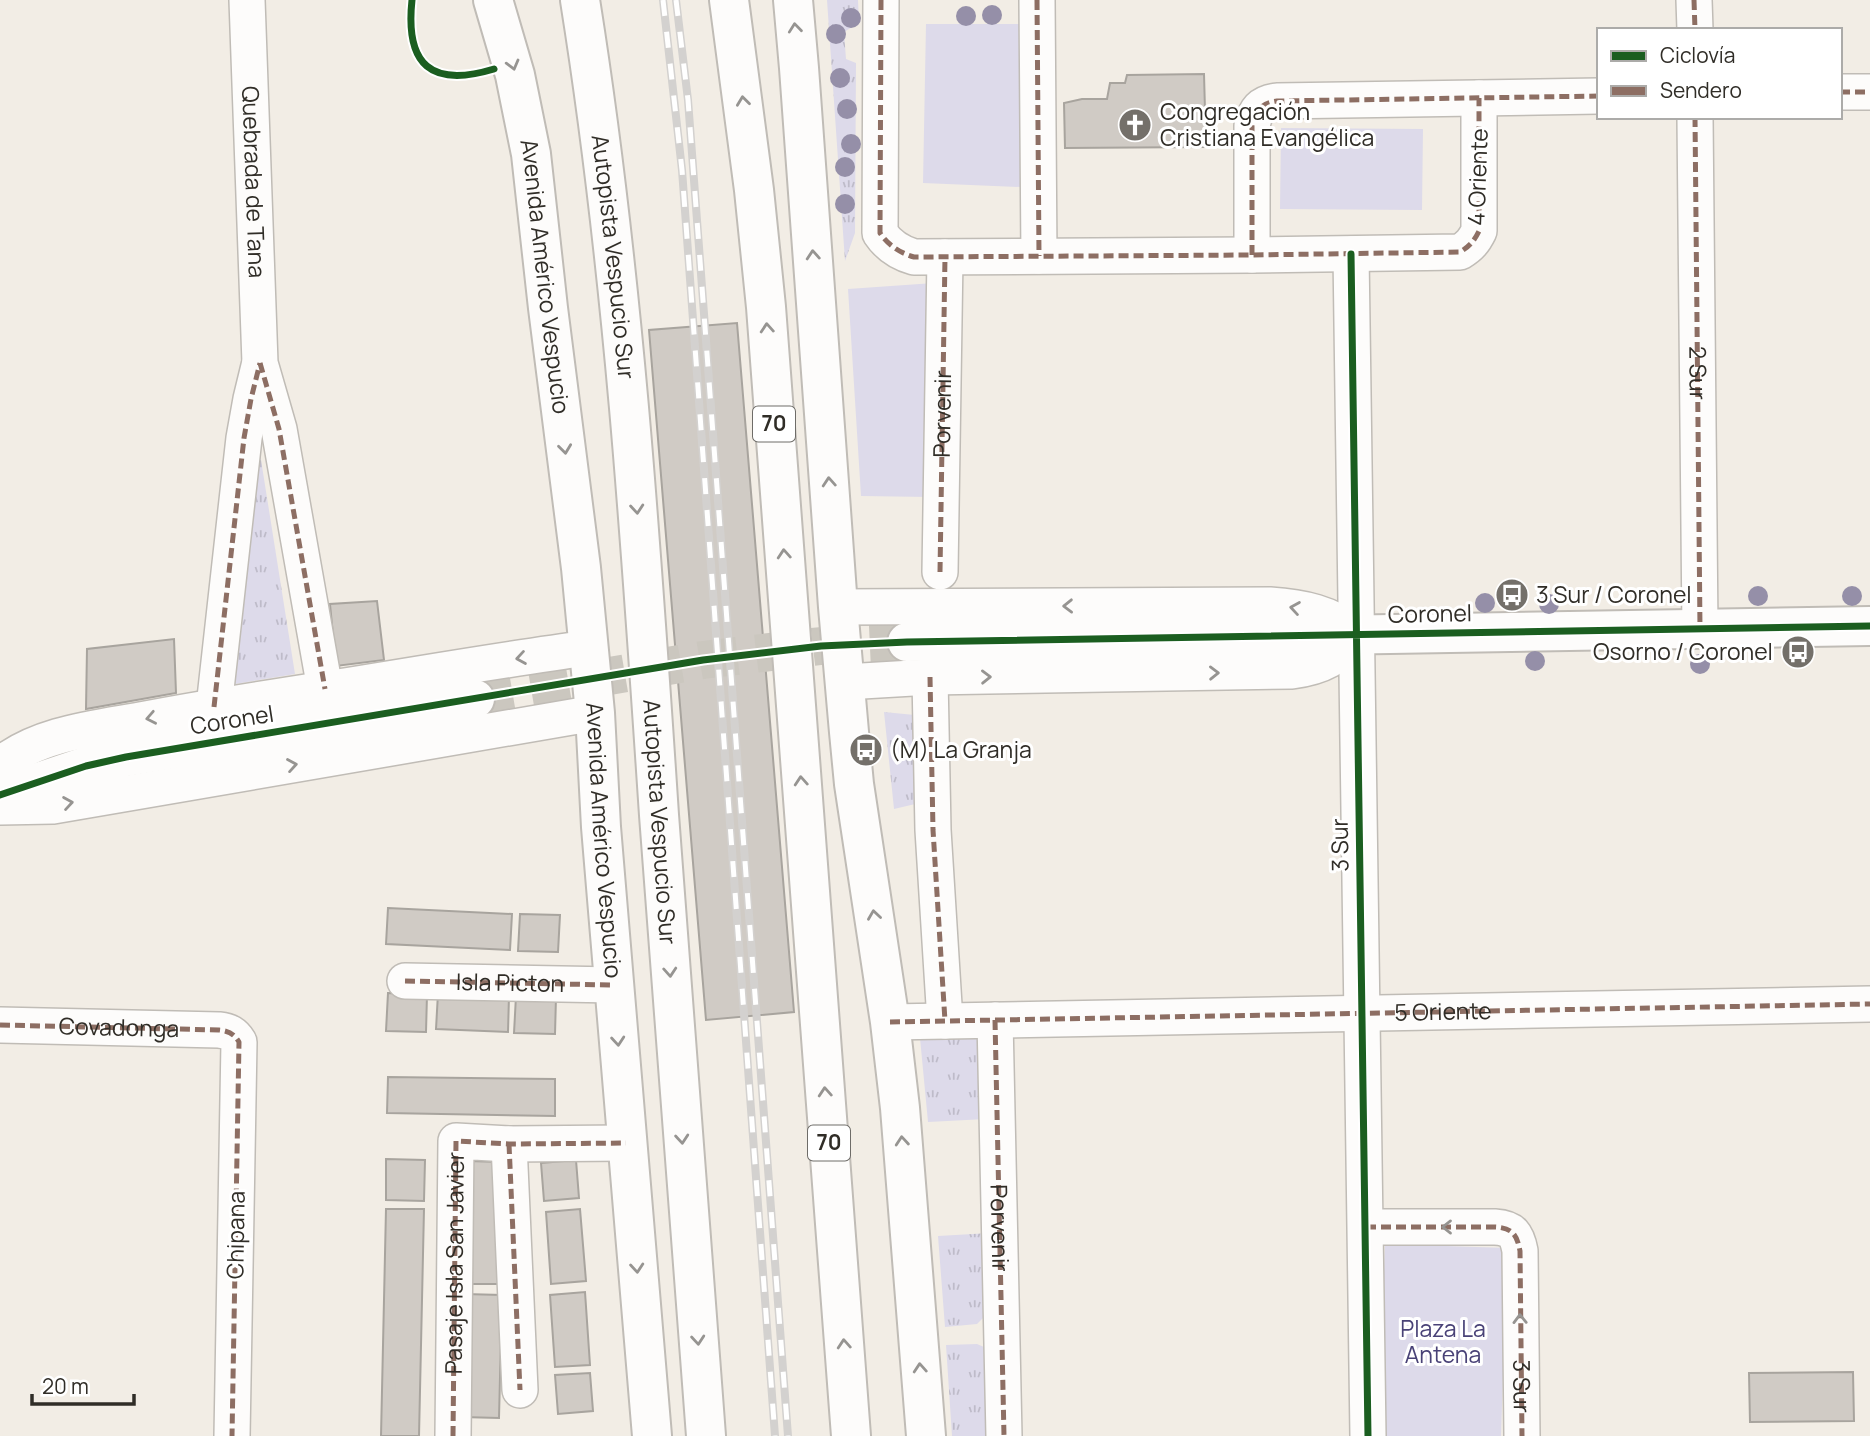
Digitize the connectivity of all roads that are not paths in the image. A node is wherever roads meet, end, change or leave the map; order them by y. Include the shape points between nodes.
1 (247, 0) edge
2 (493, 0) edge
3 (554, 0) edge
4 (580, 0) edge
5 (730, 0) edge
6 (793, 0) edge
7 (881, 0) edge
8 (1037, 0) edge
9 (1695, 0) edge
10 (1695, 28) edge
11 (1842, 92) edge
12 (1870, 92) edge
13 (1597, 96) edge
14 (1479, 98) junction
15 (1695, 119) edge
16 (601, 148) junction
17 (1351, 254) junction
18 (1252, 255) junction
19 (1039, 256) junction
20 (945, 257) junction
21 (260, 363) junction
22 (940, 572) dead end
23 (838, 607) junction
24 (1870, 626) edge
25 (1700, 629) junction
26 (1357, 634) junction
27 (907, 642) tunnel mouth
28 (588, 648) junction
29 (930, 677) junction
30 (845, 682) junction
31 (325, 689) junction
32 (475, 699) tunnel mouth
33 (214, 707) junction
34 (595, 713) junction
35 (0, 765) edge
36 (0, 795) edge
37 (0, 807) edge
38 (405, 981) dead end
39 (614, 985) junction
40 (1870, 1004) edge
41 (1363, 1013) junction
42 (995, 1020) junction
43 (945, 1021) junction
44 (890, 1022) junction
45 (0, 1025) edge
46 (235, 1035) joint
47 (626, 1143) junction
48 (509, 1144) junction
49 (1366, 1227) junction
50 (520, 1390) dead end
51 (232, 1436) edge
52 (453, 1436) edge
53 (652, 1436) edge
54 (706, 1436) edge
55 (851, 1436) edge
56 (926, 1436) edge
57 (1004, 1436) edge
58 (1368, 1436) edge
59 (1522, 1436) edge

1 - 21 street, Quebrada de Tana
2 -> 28 main road, Avenida Américo Vespucio via 531,154
3 - 16 main road
4 - 16 main road, Autopista Vespucio Sur
55 -> 5 main road, 70 via 766,307
23 -> 6 main road
7 - 20 street, 4 Oriente via 880,233 898,251 914,257
8 - 19 street
9 - 10 street
11 - 12 street
13 - 14 street, 4 Oriente
14 - 17 street, 4 Oriente via 1480,219 1474,241 1451,253
14 - 18 street, 4 Oriente via 1277,101 1258,108 1252,126
15 - 25 street, 2 Sur
16 -> 54 main road, Autopista Vespucio Sur via 644,587
17 - 18 street, 4 Oriente
17 - 26 street, 3 Sur
18 - 19 street, 4 Oriente
19 - 20 street, 4 Oriente
20 - 22 street, Porvenir
21 - 31 street, Quebrada de Tana via 279,429
21 - 33 street, Quebrada de Tana via 244,438
26 -> 23 street, Coronel via 1319,613 1270,605
23 - 30 main road
24 - 25 main road, Coronel
25 - 26 main road, Coronel
26 - 27 main road, Coronel
29 -> 26 street, Coronel via 1292,671 1327,662
26 - 41 street, 3 Sur
28 -> 31 street, Coronel
28 - 34 main road, Avenida Américo Vespucio
29 - 30 street, Coronel
29 - 43 street via 933,830
44 -> 30 main road via 854,784
31 - 33 street, Coronel
32 - 36 main road, Coronel via 126,757
33 -> 35 street, Coronel via 64,736 25,748
37 -> 34 street via 63,804
34 - 39 main road, Avenida Américo Vespucio
38 - 39 street, Isla Picton
39 -> 47 main road, Avenida Américo Vespucio
40 - 41 street, 5 Oriente
41 - 42 street, 5 Oriente
41 - 49 street, 3 Sur
42 - 43 street, 5 Oriente
42 - 57 street, Porvenir
43 - 44 street, 5 Oriente
56 -> 44 main road
45 - 46 street, Covadonga via 219,1030
46 - 51 street, Chipana via 240,1049
47 - 48 street, Pasaje Isla San Javier
47 -> 53 main road, Avenida Américo Vespucio
48 - 50 street
48 - 52 street, Pasaje Isla San Javier via 456,1141
49 - 58 street, 3 Sur
59 -> 49 street, 3 Sur via 1520,1251 1514,1233 1496,1227

